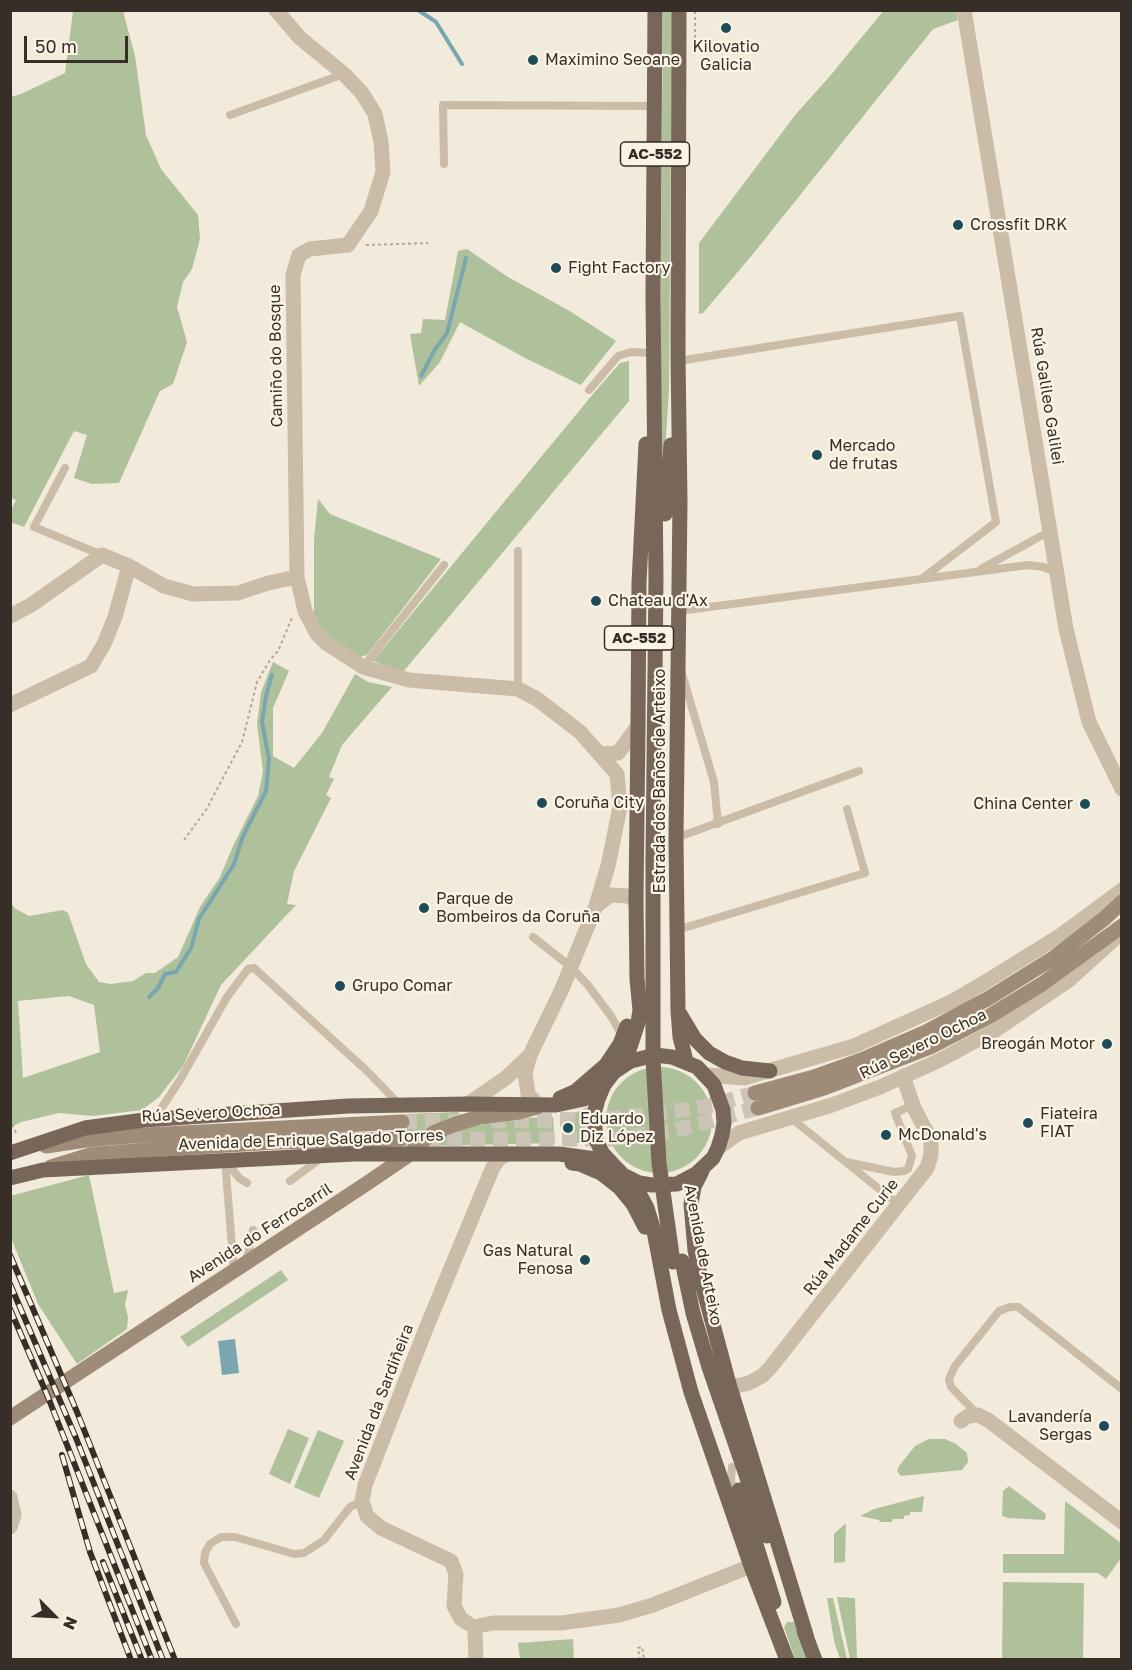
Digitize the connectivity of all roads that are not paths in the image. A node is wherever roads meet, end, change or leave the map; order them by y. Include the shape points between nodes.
1 (276, 10) edge
2 (655, 10) edge
3 (679, 10) edge
4 (964, 10) edge
5 (344, 74) junction
6 (655, 106) junction
7 (230, 114) dead end
8 (444, 164) dead end
9 (653, 297) junction
10 (651, 353) junction
11 (678, 358) junction
12 (589, 390) dead end
13 (65, 468) dead end
14 (1050, 531) junction
15 (518, 551) dead end
16 (102, 555) junction
17 (129, 566) junction
18 (444, 566) dead end
19 (976, 571) junction
20 (1058, 573) junction
21 (297, 577) junction
22 (923, 578) junction
23 (679, 611) junction
24 (10, 616) edge
25 (679, 663) junction
26 (363, 668) junction
27 (518, 689) junction
28 (10, 705) edge
29 (638, 726) junction
30 (601, 754) junction
31 (860, 771) dead end
32 (1121, 784) edge
33 (847, 809) dead end
34 (718, 824) junction
35 (676, 838) junction
36 (658, 859) junction
37 (608, 866) junction
38 (1122, 890) edge
39 (632, 898) junction
40 (1122, 902) edge
41 (596, 906) junction
42 (1122, 926) edge
43 (677, 930) junction
44 (1122, 932) edge
45 (533, 937) dead end
46 (571, 967) junction
47 (637, 979) junction
48 (678, 1011) junction
49 (623, 1037) junction
50 (628, 1053) junction
51 (530, 1055) junction
52 (686, 1061) junction
53 (770, 1071) junction
54 (614, 1072) junction
55 (706, 1076) junction
56 (903, 1076) junction
57 (604, 1085) junction
58 (468, 1104) junction
59 (399, 1105) junction
60 (913, 1105) junction
61 (539, 1106) junction
62 (791, 1118) junction
63 (154, 1119) junction
64 (402, 1122) tunnel mouth
65 (401, 1139) tunnel mouth
66 (718, 1148) junction
67 (16, 1151) edge
68 (410, 1154) junction
69 (507, 1154) junction
70 (324, 1155) junction
71 (225, 1160) junction
72 (846, 1162) junction
73 (613, 1165) junction
74 (702, 1169) junction
75 (43, 1170) junction
76 (625, 1176) junction
77 (10, 1178) edge
78 (290, 1181) dead end
79 (247, 1183) dead end
80 (899, 1205) junction
81 (253, 1230) dead end
82 (658, 1254) junction
83 (678, 1262) junction
84 (240, 1268) junction
85 (729, 1384) junction
86 (1122, 1389) edge
87 (978, 1415) junction
88 (10, 1418) edge
89 (961, 1422) dead end
90 (732, 1467) junction
91 (10, 1497) edge
92 (362, 1501) junction
93 (1122, 1522) edge
94 (10, 1527) edge
95 (751, 1566) junction
96 (236, 1624) dead end
97 (474, 1628) junction
98 (807, 1638) junction
99 (476, 1659) edge
100 (788, 1659) edge
101 (816, 1659) edge

1 - 5 street via 300,38
2 - 6 main road, Estrada dos Baños de Arteixo / AC-552
3 - 11 main road, Estrada dos Baños de Arteixo / AC-552
4 - 14 street, Rúa Galileo Galilei
5 - 7 lane
5 - 21 street, Camiño do Bosque via 375,114 383,172 370,211 348,245 310,249 299,255 293,275
6 - 8 lane via 442,105
6 - 9 main road, Estrada dos Baños de Arteixo / AC-552
9 - 10 main road, Estrada dos Baños de Arteixo / AC-552
9 - 36 main road, Estrada dos Baños de Arteixo / AC-552
10 - 12 lane via 618,356
10 - 29 main road, Estrada dos Baños de Arteixo / AC-552 via 639,584
11 - 22 lane via 960,316 996,522
11 - 23 main road, Estrada dos Baños de Arteixo / AC-552
11 - 36 main road, Estrada dos Baños de Arteixo / AC-552 via 665,505
13 - 16 lane via 34,527
14 - 19 lane
14 - 20 street, Rúa Galileo Galilei
15 - 27 lane
16 - 17 street
16 - 24 street
17 - 21 street via 164,586 193,594 238,593
17 - 28 street via 105,644 91,666
18 - 26 lane
19 - 20 lane via 1028,566
19 - 22 lane
20 - 32 street, Rúa Galileo Galilei via 1066,629 1089,722
21 - 26 street, Camiño do Bosque via 305,611 316,634
22 - 23 lane
23 - 25 main road, Estrada dos Baños de Arteixo / AC-552
25 - 34 lane via 714,782
25 - 35 main road, Estrada dos Baños de Arteixo / AC-552
26 - 27 street, Camiño do Bosque via 409,680
27 - 30 street, Camiño do Bosque via 556,713
29 - 30 street via 618,753
29 - 39 main road, Estrada dos Baños de Arteixo / AC-552
30 - 37 street, Camiño do Bosque via 617,774 620,807
31 - 34 lane
33 - 43 lane via 865,873
34 - 35 lane
35 - 43 main road, Estrada dos Baños de Arteixo / AC-552
36 - 83 main road, Avenida de Arteixo / AC-552, bridge via 653,1059 659,1163
37 - 39 street, Estrada dos Baños de Arteixo via 612,886
37 - 41 street
38 - 53 street, Rúa Severo Ochoa via 1061,935 953,1001 854,1046
39 - 41 street, Estrada dos Baños de Arteixo via 610,895
39 - 47 main road, Estrada dos Baños de Arteixo / AC-552
40 - 42 main road, Rúa Severo Ochoa via 1055,957 989,999 924,1033 756,1101 824,1089 930,1047 1042,984
41 - 46 street
43 - 48 main road, Estrada dos Baños de Arteixo / AC-552
44 - 56 street, Rúa Severo Ochoa via 1069,980 994,1031
45 - 46 lane
46 - 49 lane
46 - 51 street
47 - 49 main road, Avenida de Enrique Salgado Torres
47 - 50 main road, Estrada dos Baños de Arteixo / AC-552 via 640,1010
48 - 52 main road, Estrada dos Baños de Arteixo / AC-552
48 - 53 main road via 709,1053 742,1068
49 - 50 lane
49 - 61 main road, Avenida de Enrique Salgado Torres via 598,1073 576,1090
50 - 54 main road, Estrada dos Baños de Arteixo / AC-552
51 - 58 street via 506,1078
51 - 61 street via 526,1084 528,1094
52 - 54 main road, AC-552 via 655,1055 631,1061
52 - 55 main road, AC-552 via 698,1066
53 - 55 street, Rúa Severo Ochoa via 744,1078
54 - 57 main road, AC-552
55 - 66 main road, AC-552 via 714,1085 723,1110
56 - 60 street, Rúa Madame Curie
56 - 62 street, Rúa Severo Ochoa
57 - 61 main road, Avenida de Enrique Salgado Torres via 584,1099
57 - 73 main road, AC-552 via 594,1125 599,1146
58 - 59 main road, Avenida de Enrique Salgado Torres
58 - 61 main road, Avenida de Enrique Salgado Torres
59 - 63 main road, Avenida de Enrique Salgado Torres
59 - 63 lane via 254,968 248,969 227,997
60 - 72 lane via 895,1113 912,1156 908,1169 894,1172
60 - 80 street, Rúa Madame Curie via 931,1140 932,1155
61 - 68 main road, Avenida do Ferrocarril via 456,1124 435,1132
62 - 66 street, Rúa Severo Ochoa via 739,1133
62 - 72 lane
63 - 67 main road, Avenida de Enrique Salgado Torres via 85,1128
64 - 67 main road, Rúa Severo Ochoa via 144,1134
65 - 75 main road, Rúa Severo Ochoa via 147,1150 90,1155
66 - 74 main road, AC-552
68 - 69 main road, Avenida de Enrique Salgado Torres
68 - 70 main road, Avenida de Enrique Salgado Torres
68 - 84 main road, Avenida do Ferrocarril
69 - 73 main road, Avenida de Enrique Salgado Torres via 559,1154
69 - 82 main road via 580,1164 601,1173 633,1204
69 - 92 street, Avenida da Sardiñeira via 493,1167 365,1485
70 - 71 main road, Avenida de Enrique Salgado Torres
70 - 78 lane
71 - 75 main road, Avenida de Enrique Salgado Torres
71 - 79 lane
71 - 84 lane
72 - 80 lane
73 - 76 main road, AC-552
74 - 76 main road, AC-552 via 677,1184 663,1186 639,1183
74 - 85 main road, Avenida de Arteixo via 691,1204 695,1250
75 - 77 main road, Avenida de Enrique Salgado Torres
76 - 82 main road, Avenida de Arteixo via 644,1200
80 - 85 street, Rúa Madame Curie via 770,1368 748,1383
81 - 84 lane
82 - 95 main road, Avenida de Arteixo via 691,1392
83 - 90 main road, Avenida de Arteixo via 685,1316
83 - 98 main road, Avenida de Arteixo via 742,1469
84 - 88 main road, Avenida do Ferrocarril
85 - 98 main road, Avenida de Arteixo
86 - 87 lane via 1018,1307 1010,1307 999,1311 949,1379 951,1387
87 - 89 street
87 - 93 street
90 - 95 lane, Avenida de Arteixo via 732,1486 752,1554
90 - 100 main road, Avenida de Arteixo
91 - 94 street via 14,1515
92 - 96 lane via 350,1507 324,1540 304,1552 294,1554 235,1537 221,1537 210,1544 204,1563
92 - 97 street, Avenida da Sardiñeira via 373,1522 451,1561 456,1574 454,1606 461,1619
95 - 97 street via 619,1615 561,1623 493,1623
95 - 100 main road, Avenida de Arteixo
97 - 99 street
98 - 101 main road, Avenida de Arteixo

